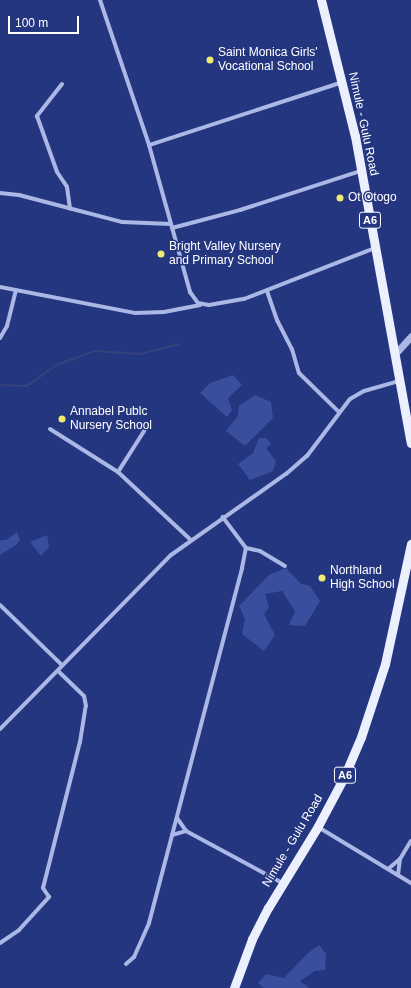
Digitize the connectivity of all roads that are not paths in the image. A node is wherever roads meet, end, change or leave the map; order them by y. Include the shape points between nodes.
1 (100, 0) edge
2 (322, 0) edge
3 (343, 82) junction
4 (62, 84) dead end
5 (149, 145) junction
6 (361, 171) junction
7 (0, 193) edge
8 (70, 209) junction
9 (172, 226) junction
10 (375, 248) junction
11 (0, 287) edge
12 (16, 291) junction
13 (267, 291) junction
14 (202, 304) junction
15 (411, 336) edge
16 (0, 338) edge
17 (395, 354) junction
18 (400, 381) junction
19 (339, 412) junction
20 (146, 428) dead end
21 (50, 429) dead end
22 (411, 443) edge
23 (118, 472) junction
24 (223, 517) junction
25 (191, 540) junction
26 (411, 544) edge
27 (246, 548) junction
28 (285, 566) dead end
29 (0, 605) edge
30 (62, 665) junction
31 (58, 671) junction
32 (0, 728) edge
33 (177, 818) junction
34 (318, 826) junction
35 (186, 831) junction
36 (172, 835) junction
37 (411, 841) edge
38 (400, 860) junction
39 (388, 869) junction
40 (398, 875) junction
41 (282, 883) junction
42 (411, 883) edge
43 (0, 944) edge
44 (126, 964) dead end
45 (234, 988) edge

1 - 5 street
2 - 3 main road, Nimule - Gulu Road / A6
3 - 5 street
3 - 6 main road, Nimule - Gulu Road / A6
4 - 8 street via 37,116 57,172 67,187
5 - 9 street
6 - 9 street via 240,210
6 - 10 main road, Nimule - Gulu Road / A6
7 - 8 street
8 - 9 street via 134,224
9 - 14 street via 192,296
10 - 13 street
10 - 17 main road, Nimule - Gulu Road / A6
11 - 12 street
12 - 14 street via 135,313 164,312
12 - 16 street via 7,326
13 - 14 street via 224,304
13 - 19 street via 277,320 292,348 299,373
15 - 17 street
17 - 18 main road, Nimule - Gulu Road / A6
18 - 19 street via 358,394
18 - 22 main road, Nimule - Gulu Road / A6
19 - 24 street via 307,456 286,474
20 - 23 street
21 - 23 street
23 - 25 street
24 - 25 street
24 - 27 street
25 - 30 street via 148,576
26 - 34 main road, Nimule - Gulu Road / A6 via 380,684 344,777
27 - 28 street via 260,551
27 - 33 street
29 - 30 street
30 - 31 street
31 - 32 street
31 - 43 street via 84,696 86,706 80,742 43,888 48,897 19,930
33 - 35 street
33 - 36 street
34 - 39 street
34 - 41 main road, Nimule - Gulu Road / A6
35 - 36 street
35 - 41 street
36 - 44 street via 144,937 134,957
37 - 38 street
38 - 39 street
38 - 40 street
39 - 40 street
40 - 42 street
41 - 45 main road, Nimule - Gulu Road / A6 via 252,939

